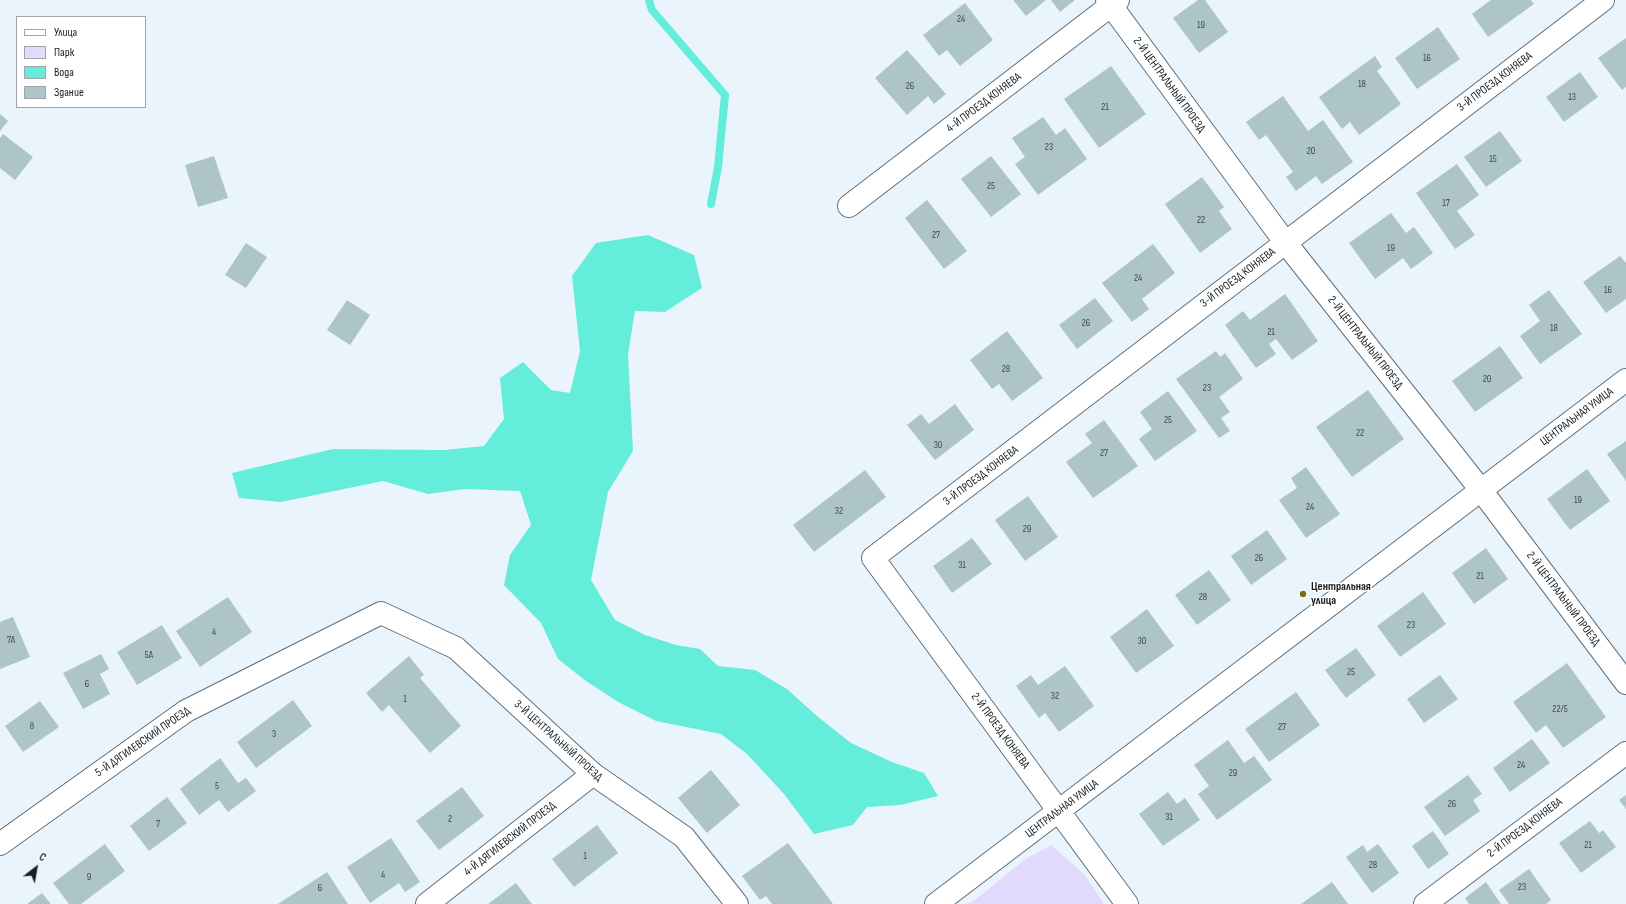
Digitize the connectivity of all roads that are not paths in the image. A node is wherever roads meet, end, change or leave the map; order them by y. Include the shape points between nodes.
1 (1603, 0) edge
2 (1112, 2) edge
3 (849, 206) dead end
4 (1285, 242) junction
5 (1626, 380) edge
6 (1482, 490) junction
7 (873, 558) joint
8 (381, 613) joint
9 (1626, 683) edge
10 (1626, 753) edge
11 (593, 774) junction
12 (1058, 812) junction
13 (0, 844) edge
14 (427, 904) edge
15 (737, 904) edge
16 (936, 904) edge
17 (1127, 904) edge
18 (1425, 904) edge

1 - 4 street, 3-Й ПРОЕЗД КОНЯЕВА
2 - 3 street, 4-Й ПРОЕЗД КОНЯЕВА
2 - 4 street, 2-Й ЦЕНТРАЛЬНЫЙ ПРОЕЗД
4 - 6 street, 2-Й ЦЕНТРАЛЬНЫЙ ПРОЕЗД
4 - 7 street, 3-Й ПРОЕЗД КОНЯЕВА
5 - 6 street, ЦЕНТРАЛЬНАЯ УЛИЦА
6 - 9 street, 2-Й ЦЕНТРАЛЬНЫЙ ПРОЕЗД
6 - 12 street, ЦЕНТРАЛЬНАЯ УЛИЦА
7 - 12 street, 2-Й ПРОЕЗД КОНЯЕВА
8 - 11 street, 3-Й ЦЕНТРАЛЬНЫЙ ПРОЕЗД via 456,648
8 - 13 street, 5-Й ДЯГИЛЕВСКИЙ ПРОЕЗД via 186,711
10 - 18 street, 2-Й ПРОЕЗД КОНЯЕВА
11 - 14 street, 4-Й ДЯГИЛЕВСКИЙ ПРОЕЗД
11 - 15 street, 3-Й ЦЕНТРАЛЬНЫЙ ПРОЕЗД via 684,837
12 - 16 street, ЦЕНТРАЛЬНАЯ УЛИЦА
12 - 17 street, 2-Й ПРОЕЗД КОНЯЕВА

